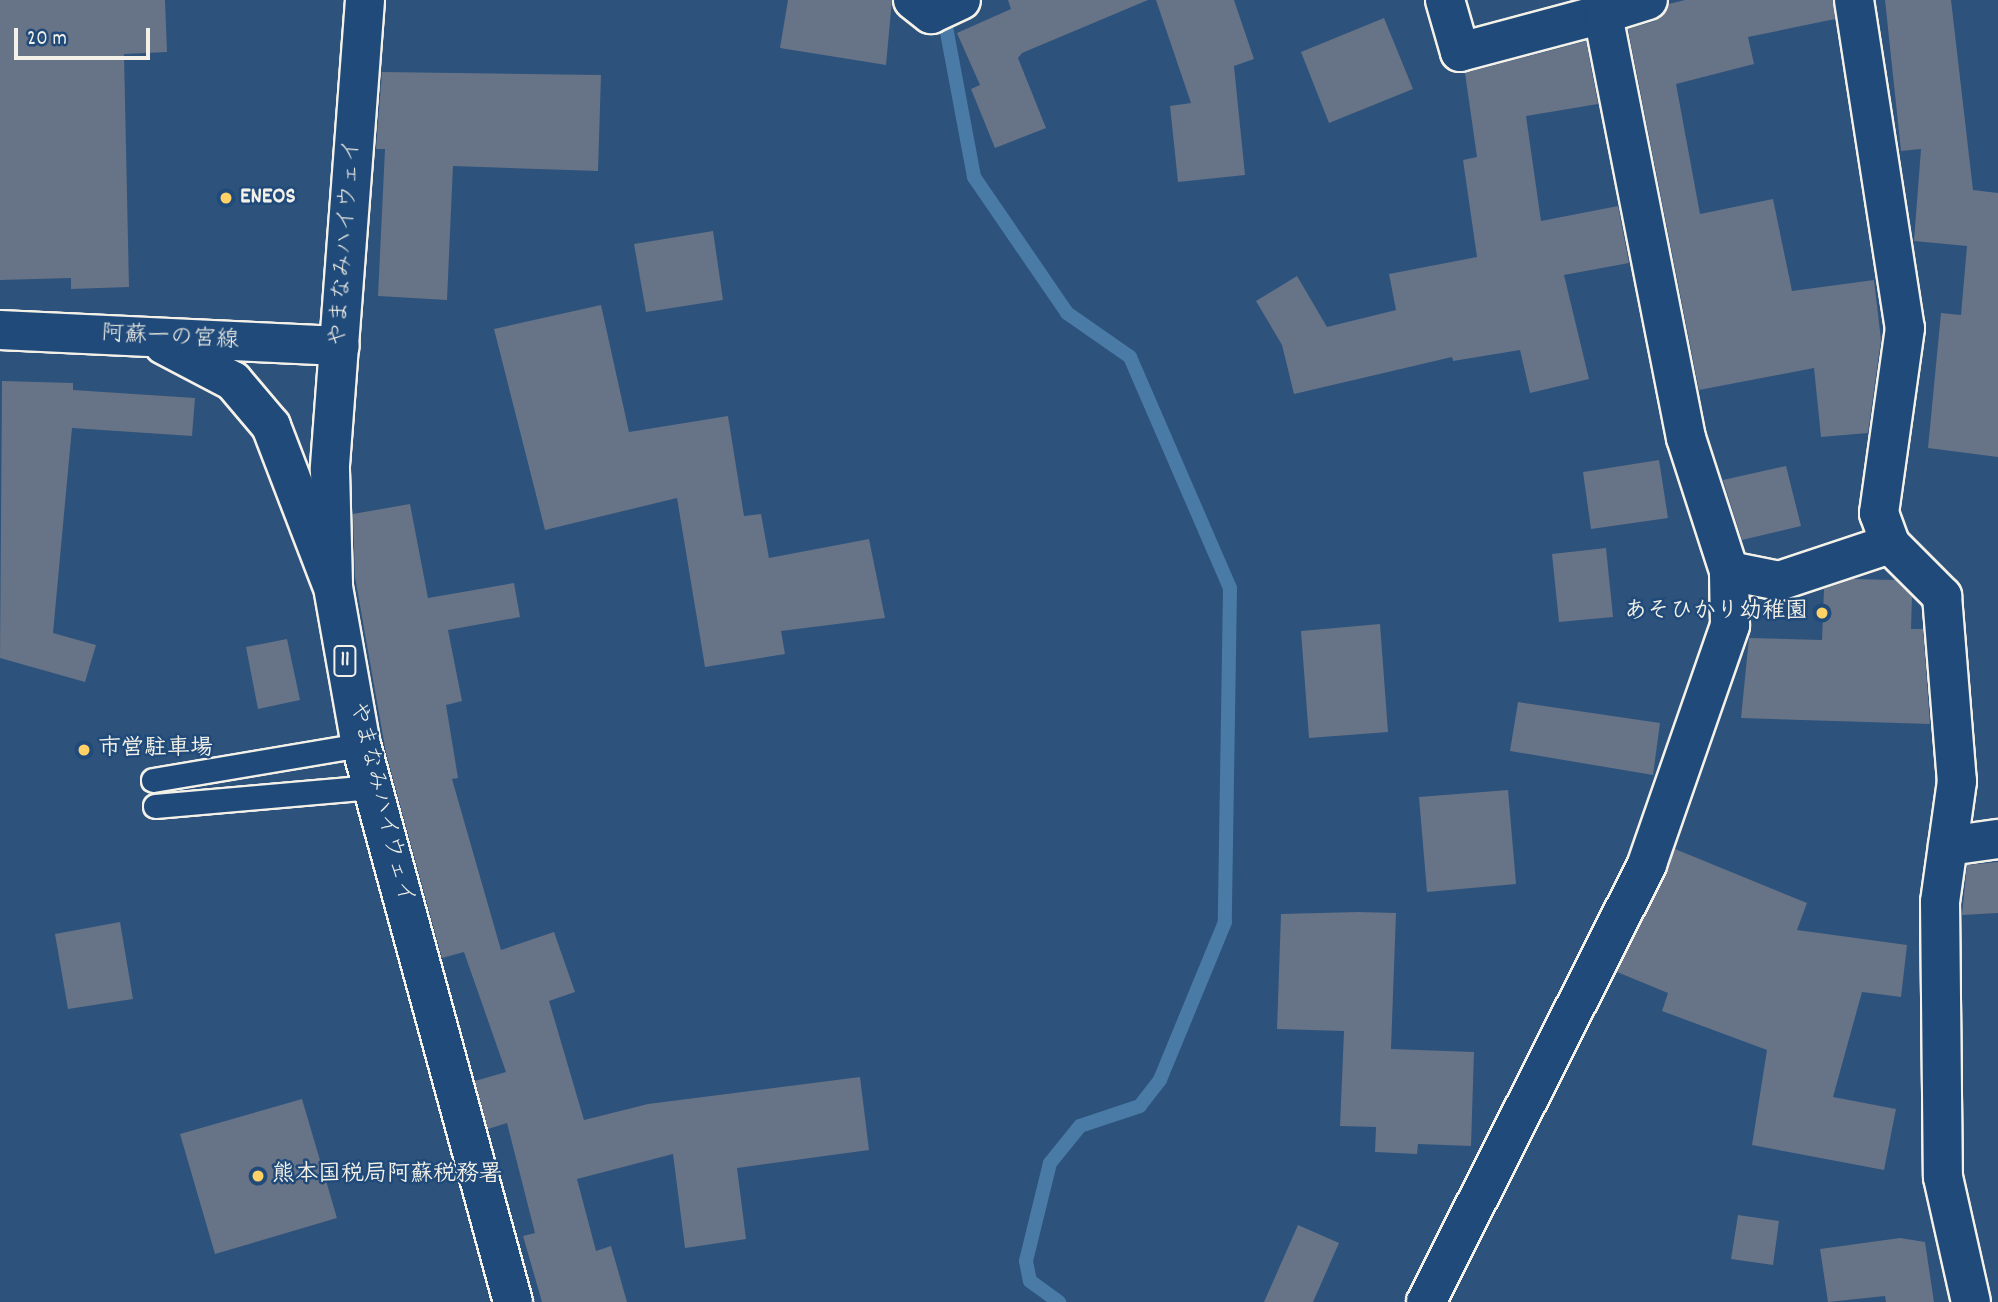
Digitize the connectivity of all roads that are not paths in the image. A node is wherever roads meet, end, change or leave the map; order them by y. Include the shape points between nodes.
1 (365, 0) edge
2 (913, 0) edge
3 (961, 0) edge
4 (1446, 0) edge
5 (1648, 0) edge
6 (1854, 0) edge
7 (1603, 14) junction
8 (0, 330) edge
9 (153, 339) junction
10 (340, 346) junction
11 (1890, 544) junction
12 (1729, 571) junction
13 (333, 587) junction
14 (361, 746) junction
15 (153, 780) dead end
16 (372, 787) junction
17 (155, 806) dead end
18 (1998, 839) edge
19 (1948, 846) junction
20 (513, 1302) edge
21 (1426, 1302) edge
22 (1971, 1302) edge

1 - 10 street, やまなみハイウェイ / 11
2 - 3 street via 931,14
4 - 7 street via 1460,52
5 - 7 street
6 - 11 street via 1905,328 1879,513
7 - 12 street via 1686,438
8 - 9 street, 阿蘇一の宮線
9 - 10 street, 阿蘇一の宮線
9 - 13 street via 233,380 271,426
10 - 13 street, やまなみハイウェイ / 11 via 330,470
11 - 12 street via 1779,581
11 - 19 street via 1942,596 1957,781
12 - 21 street via 1730,625 1647,864
13 - 14 street, やまなみハイウェイ / 11
14 - 15 lane
14 - 16 street, やまなみハイウェイ / 11
16 - 17 lane
16 - 20 street, やまなみハイウェイ / 11
18 - 19 street
19 - 22 street via 1940,902 1943,1177

